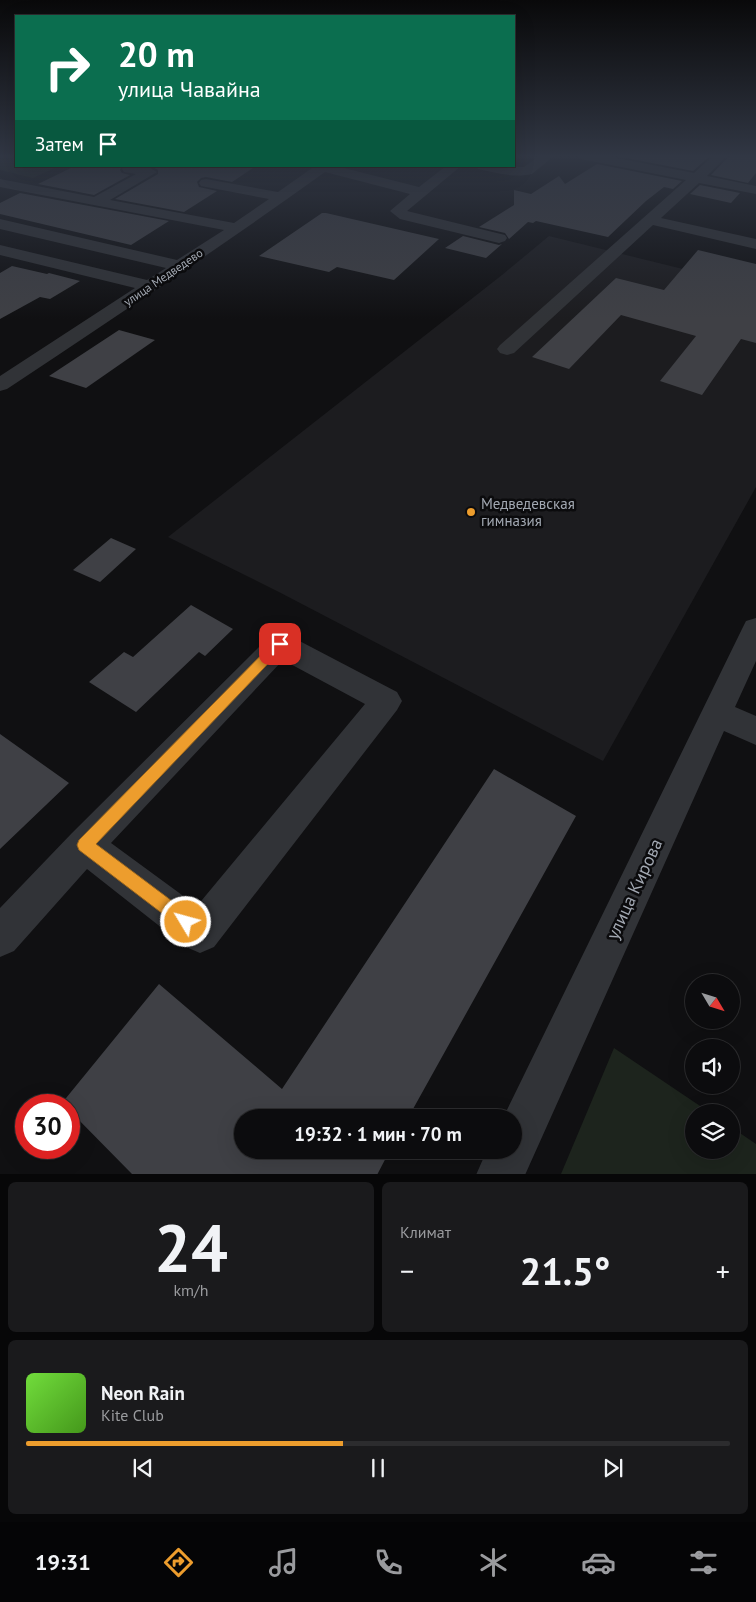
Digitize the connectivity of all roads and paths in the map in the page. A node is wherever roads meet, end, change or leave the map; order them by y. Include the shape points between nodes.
1 (143, 210) edge
2 (263, 210) edge
3 (398, 210) edge
4 (661, 210) edge
5 (650, 220) junction
6 (0, 224) edge
7 (237, 228) junction
8 (499, 238) dead end
9 (756, 244) edge
10 (4, 255) edge
11 (180, 266) junction
12 (150, 286) junction
13 (507, 349) dead end
14 (0, 385) edge
15 (756, 629) edge
16 (716, 712) junction
17 (756, 731) edge
18 (85, 845) junction
19 (0, 937) edge
20 (522, 1128) edge
21 (507, 1159) edge
22 (500, 1174) edge

1 - 7 street
2 - 7 street, улица Медведево
3 - 8 street via 405,216
4 - 5 street
5 - 9 street
5 - 13 street
6 - 11 street
7 - 11 street, улица Медведево
10 - 12 street
11 - 12 street, улица Медведево
12 - 14 street, улица Медведево
15 - 16 street, улица Кирова
16 - 17 street
16 - 20 street, улица Кирова
18 - 18 street via 200,932 386,701 280,644
18 - 19 street
21 - 22 street, улица Кирова

